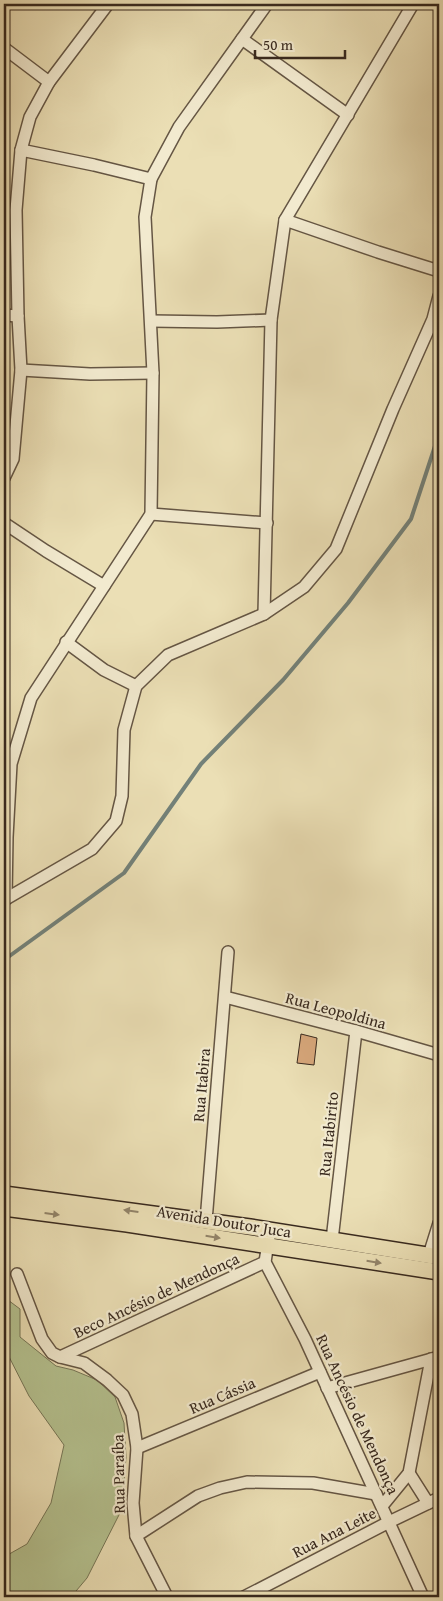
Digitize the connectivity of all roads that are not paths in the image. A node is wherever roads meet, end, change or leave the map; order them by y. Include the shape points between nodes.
1 (108, 4) edge
2 (266, 4) edge
3 (413, 4) edge
4 (242, 39) junction
5 (4, 48) edge
6 (48, 82) junction
7 (348, 115) junction
8 (21, 150) junction
9 (151, 179) junction
10 (284, 220) junction
11 (439, 271) edge
12 (439, 296) edge
13 (4, 315) edge
14 (18, 316) junction
15 (271, 320) junction
16 (151, 321) junction
17 (21, 370) junction
18 (153, 372) junction
19 (4, 478) edge
20 (151, 514) junction
21 (4, 523) edge
22 (267, 523) junction
23 (104, 586) junction
24 (264, 614) junction
25 (66, 642) junction
26 (136, 686) junction
27 (7, 763) edge
28 (5, 899) edge
29 (228, 952) dead end
30 (225, 997) junction
31 (356, 1031) junction
32 (439, 1055) edge
33 (4, 1194) edge
34 (4, 1208) edge
35 (206, 1221) junction
36 (439, 1223) edge
37 (270, 1230) junction
38 (332, 1240) junction
39 (268, 1246) junction
40 (434, 1256) edge
41 (265, 1262) junction
42 (439, 1272) edge
43 (17, 1274) dead end
44 (60, 1357) junction
45 (435, 1358) edge
46 (320, 1372) junction
47 (328, 1388) junction
48 (137, 1448) junction
49 (409, 1473) junction
50 (376, 1494) junction
51 (439, 1498) edge
52 (428, 1503) junction
53 (382, 1506) junction
54 (389, 1522) junction
55 (136, 1536) junction
56 (167, 1597) edge
57 (244, 1597) edge
58 (423, 1597) edge

1 - 6 street
2 - 4 street
3 - 7 street
4 - 7 street
4 - 9 street via 179,127
5 - 6 street
6 - 8 street via 30,117
7 - 10 street
8 - 9 street
8 - 14 street via 16,210
9 - 16 street via 145,217
10 - 11 street
10 - 15 street
12 - 24 street via 433,319 336,549 304,587
13 - 14 street
14 - 17 street
15 - 16 street
15 - 22 street
16 - 18 street
17 - 18 street via 90,374
17 - 19 street via 12,459
18 - 20 street
20 - 22 street
20 - 23 street
21 - 23 street
22 - 24 street
23 - 25 street
24 - 26 street via 168,655
25 - 26 street via 104,670
25 - 27 street via 31,698
26 - 28 street via 124,730 122,796 116,821 92,849
27 - 28 street
29 - 30 street, Rua Itabira
30 - 31 street, Rua Leopoldina
30 - 35 street, Rua Itabira
31 - 32 street, Rua Leopoldina
31 - 38 street, Rua Itabirito
35 -> 33 main road, Avenida Doutor Juca
34 -> 39 main road, Avenida Doutor Juca
35 - 37 main road, Avenida Doutor Juca
36 - 40 street
37 - 38 main road, Avenida Doutor Juca
37 - 39 street
38 - 40 main road, Avenida Doutor Juca
39 - 41 street
39 -> 42 main road, Avenida Doutor Juca
41 - 44 street, Beco Ancésio de Mendonça
41 - 46 street, Rua Ancésio de Mendonça
43 - 44 street via 42,1339 52,1353
44 - 48 street, Rua Paraíba via 84,1363 123,1395 132,1414
45 - 47 street
45 - 49 street
46 - 47 street, Rua Ancésio de Mendonça
46 - 48 street, Rua Cássia
47 - 50 street, Rua Ancésio de Mendonça
48 - 55 street, Rua Paraíba via 133,1503
49 - 52 street
49 - 53 street
50 - 53 street, Rua Ancésio de Mendonça
50 - 55 street via 313,1483 247,1482 198,1496
51 - 52 street, Rua Ana Leite
52 - 54 street, Rua Ana Leite
53 - 54 street, Rua Ancésio de Mendonça
54 - 57 street, Rua Ana Leite
54 - 58 street, Rua Ancésio de Mendonça
55 - 56 street, Rua Paraíba

